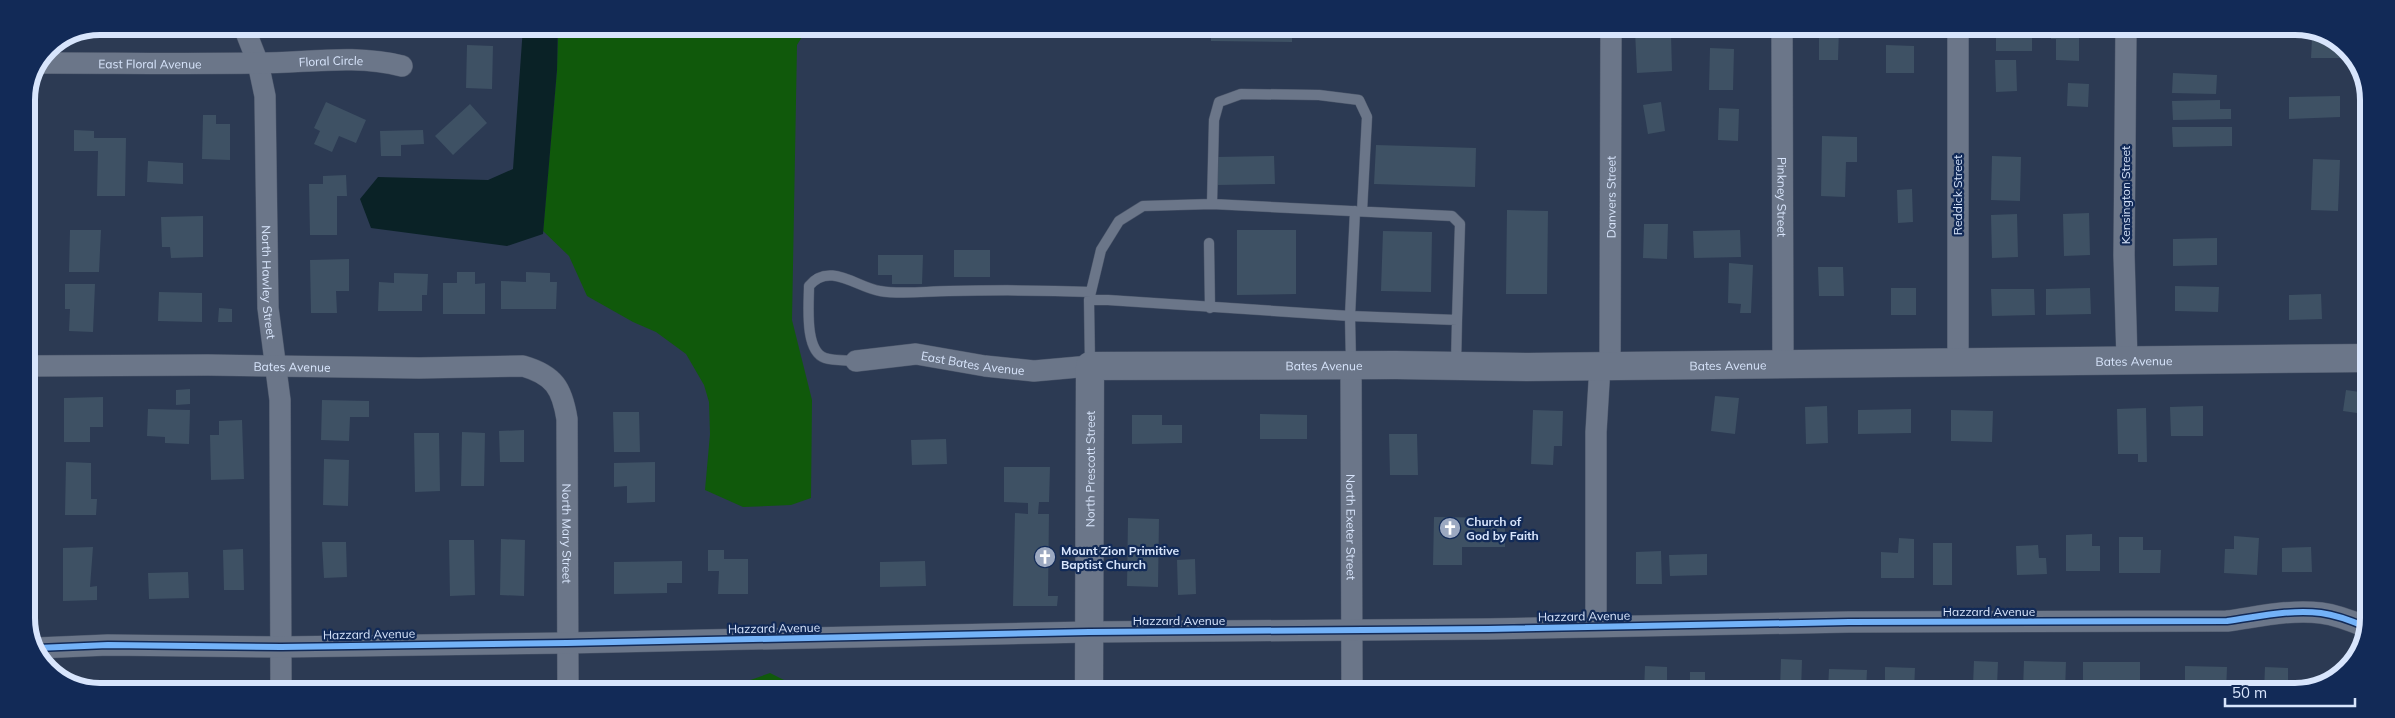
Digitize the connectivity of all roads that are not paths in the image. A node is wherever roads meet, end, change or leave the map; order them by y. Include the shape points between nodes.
1 (247, 35) edge
2 (1611, 35) edge
3 (1782, 35) edge
4 (1958, 35) edge
5 (2126, 35) edge
6 (47, 63) edge
7 (258, 63) junction
8 (402, 66) dead end
9 (1212, 204) junction
10 (1359, 211) junction
11 (1209, 243) dead end
12 (1090, 296) junction
13 (1210, 308) junction
14 (1350, 316) junction
15 (1457, 320) junction
16 (2360, 358) edge
17 (2127, 360) junction
18 (856, 361) joint
19 (1958, 362) junction
20 (1783, 364) junction
21 (1351, 365) junction
22 (35, 366) edge
23 (276, 366) junction
24 (1090, 366) junction
25 (1456, 366) junction
26 (1605, 366) junction
27 (553, 381) joint
28 (2359, 624) edge
29 (1596, 626) junction
30 (1352, 630) junction
31 (1089, 632) junction
32 (567, 643) junction
33 (280, 646) junction
34 (43, 648) edge
35 (281, 683) edge
36 (568, 683) edge
37 (1089, 683) edge
38 (1352, 683) edge

1 - 7 street, North Hawley Street
2 - 26 street, Danvers Street
3 - 20 street, Pinkney Street
4 - 19 street, Reddick Street
5 - 17 street, Kensington Street via 2124,255
6 - 7 street, East Floral Avenue
7 - 8 street, Floral Circle via 333,59
7 - 23 street, North Hawley Street via 265,96 268,308
9 - 10 lane
9 - 10 lane via 1214,120 1219,102 1241,94 1319,95 1359,100 1367,117
9 - 12 lane via 1143,206 1119,221 1101,250
10 - 14 lane
10 - 15 lane via 1452,216 1460,224
11 - 13 lane
12 - 13 lane
12 - 18 lane via 1035,290 880,291 847,278 814,280 809,286 810,340 825,358
12 - 24 lane
13 - 14 lane
14 - 15 lane
14 - 21 lane
15 - 25 lane
16 - 17 street, Bates Avenue
17 - 19 street, Bates Avenue
18 - 24 street, East Bates Avenue via 916,354 1034,371
19 - 20 street, Bates Avenue
20 - 26 street, Bates Avenue
21 - 24 street, Bates Avenue
21 - 25 street, Bates Avenue
21 - 30 street, North Exeter Street
22 - 23 street, Bates Avenue
23 - 27 street, Bates Avenue via 523,366
23 - 33 street, North Hawley Street via 280,400
24 - 31 street, North Prescott Street
25 - 26 street, Bates Avenue
26 - 29 street, Danvers Street via 1596,432
27 - 32 street, North Mary Street via 564,403 567,419
28 - 29 street, Hazzard Avenue via 2321,613 2289,613 2227,621
29 - 30 street, Hazzard Avenue
30 - 31 street, Hazzard Avenue
30 - 38 street, North Exeter Street
31 - 32 street, Hazzard Avenue
31 - 37 street, North Prescott Street
32 - 33 street, Hazzard Avenue
32 - 36 street, North Mary Street
33 - 34 street, Hazzard Avenue
33 - 35 street, North Hawley Street

